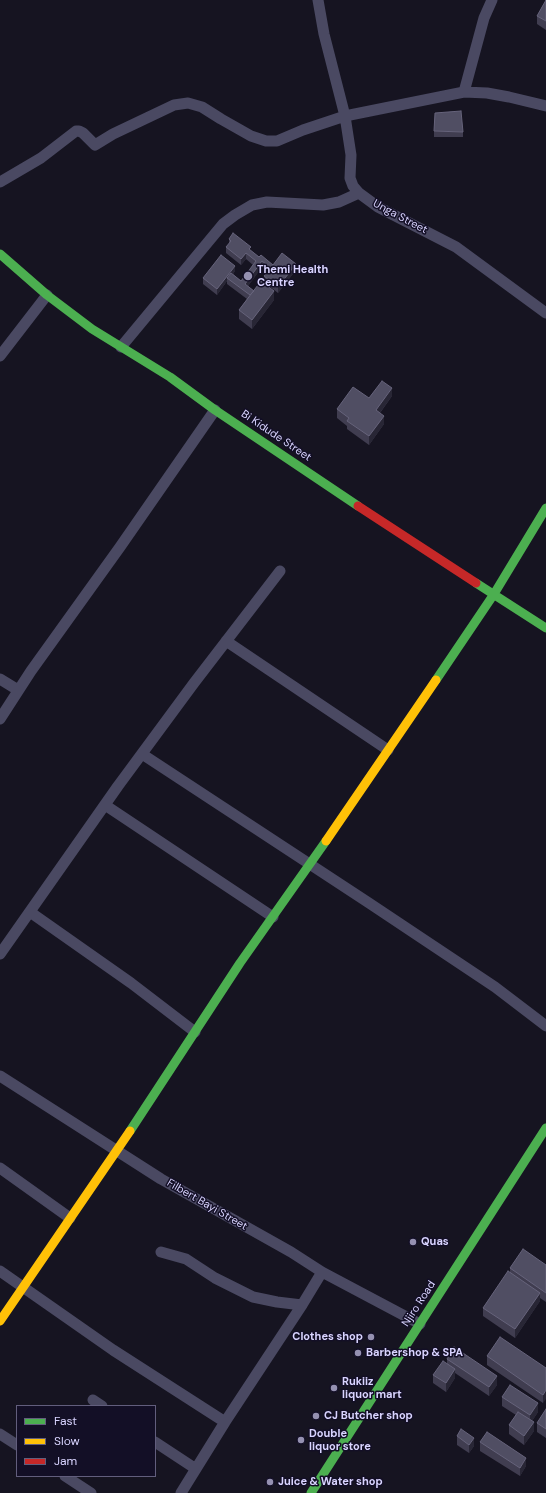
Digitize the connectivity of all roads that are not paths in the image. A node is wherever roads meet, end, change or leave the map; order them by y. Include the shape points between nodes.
1 (318, 0) edge
2 (492, 0) edge
3 (464, 92) junction
4 (546, 106) edge
5 (345, 116) junction
6 (0, 182) edge
7 (359, 193) junction
8 (0, 254) edge
9 (47, 295) junction
10 (546, 313) edge
11 (121, 347) junction
12 (0, 356) edge
13 (215, 410) junction
14 (546, 508) edge
15 (280, 571) dead end
16 (494, 594) junction
17 (546, 628) edge
18 (226, 641) junction
19 (0, 679) edge
20 (18, 690) junction
21 (0, 719) edge
22 (388, 750) junction
23 (142, 754) junction
24 (105, 805) junction
25 (311, 864) junction
26 (30, 912) junction
27 (273, 917) junction
28 (0, 954) edge
29 (546, 1026) edge
30 (195, 1032) junction
31 (0, 1076) edge
32 (546, 1128) edge
33 (117, 1151) junction
34 (0, 1168) edge
35 (70, 1218) junction
36 (161, 1252) dead end
37 (0, 1271) edge
38 (322, 1272) junction
39 (23, 1287) junction
40 (302, 1304) junction
41 (0, 1321) edge
42 (420, 1324) junction
43 (225, 1422) junction
44 (0, 1434) edge
45 (156, 1443) edge
46 (16, 1444) edge
47 (196, 1470) junction
48 (67, 1477) edge
49 (91, 1493) edge
50 (181, 1493) edge
51 (311, 1493) edge

1 - 5 street, Unga Street
2 - 3 street via 484,18
3 - 4 street via 487,93
3 - 5 street
5 - 6 street via 277,141 266,141 251,136 202,107 188,103 174,105 95,145 79,131 72,133 40,158
5 - 7 street, Unga Street via 350,178
7 - 10 street, Unga Street via 378,207 456,247
7 - 11 street via 339,202 323,205 267,202 252,205 235,215 223,224
8 - 9 street, Bi Kidude Street
9 - 11 street, Bi Kidude Street
9 - 12 street
11 - 13 street, Bi Kidude Street via 170,377
13 - 16 street, Bi Kidude Street via 414,544
13 - 20 street
14 - 16 street
15 - 18 street
16 - 17 street, Bi Kidude Street
16 - 22 street
18 - 22 street
18 - 23 street
19 - 20 street
20 - 21 street
22 - 25 street
23 - 24 street
23 - 25 street
24 - 26 street
24 - 27 street
25 - 27 street
25 - 29 street via 489,983
26 - 28 street
26 - 30 street
27 - 30 street
30 - 33 street
31 - 33 street, Filbert Bayi Street
32 - 42 street, Njiro Road
33 - 35 street
33 - 38 street, Filbert Bayi Street
34 - 35 street
35 - 39 street
36 - 40 street via 186,1259 215,1278 253,1297
37 - 39 street
38 - 40 street
38 - 42 street, Filbert Bayi Street
39 - 41 street
39 - 43 street via 113,1350
40 - 43 street
42 - 51 street, Njiro Road
43 - 47 street
44 - 46 street
45 - 47 street
47 - 50 street
48 - 49 street

